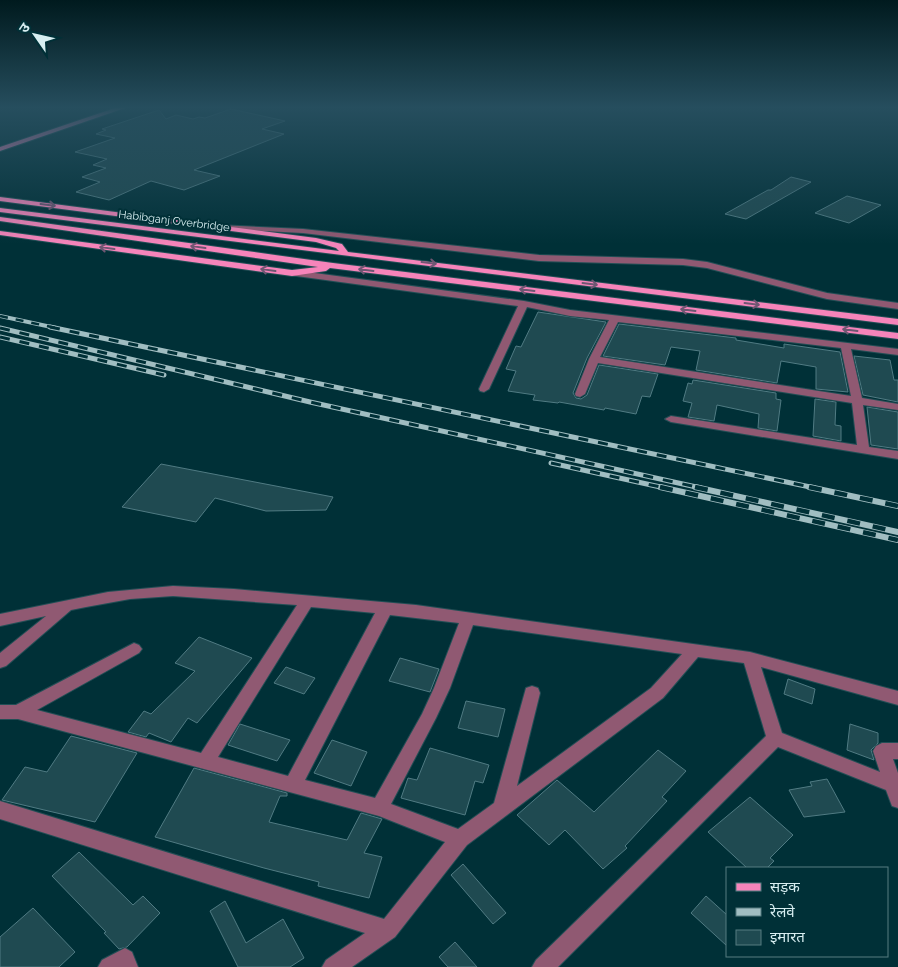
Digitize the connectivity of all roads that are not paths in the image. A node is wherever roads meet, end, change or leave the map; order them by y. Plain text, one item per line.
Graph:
1 (0, 198) edge
2 (0, 210) edge
3 (0, 219) edge
4 (219, 227) junction
5 (0, 233) edge
6 (346, 254) junction
7 (333, 266) junction
8 (292, 273) junction
9 (524, 304) junction
10 (898, 306) edge
11 (615, 317) junction
12 (898, 322) edge
13 (898, 336) edge
14 (845, 345) junction
15 (898, 352) edge
16 (594, 359) junction
17 (484, 389) dead end
18 (580, 394) dead end
19 (857, 401) junction
20 (898, 407) edge
21 (671, 419) dead end
22 (864, 450) junction
23 (898, 455) edge
24 (308, 600) junction
25 (66, 607) junction
26 (385, 609) junction
27 (468, 618) junction
28 (0, 620) edge
29 (134, 649) dead end
30 (695, 650) junction
31 (750, 658) junction
32 (0, 662) edge
33 (532, 692) dead end
34 (898, 698) edge
35 (9, 712) edge
36 (775, 738) junction
37 (898, 751) edge
38 (206, 761) junction
39 (293, 785) junction
40 (896, 793) edge
41 (379, 808) junction
42 (502, 808) junction
43 (0, 810) edge
44 (460, 839) junction
45 (388, 930) junction
46 (109, 967) edge
47 (127, 967) edge
48 (333, 967) edge
49 (543, 967) edge

1 -> 4 main road
2 - 6 main road, Habibganj Overbridge
7 -> 3 main road, Habibganj Overbridge
4 - 6 main road
4 - 10 street
8 -> 5 main road
6 - 7 main road
6 -> 12 main road, Habibganj Overbridge
7 - 8 main road
13 -> 7 main road, Habibganj Overbridge
8 - 9 street
9 - 11 street
9 - 17 street
11 - 14 street
11 - 16 street
14 - 15 street
14 - 19 street
16 - 18 street
16 - 19 street
19 - 20 street
19 - 22 street
21 - 22 street
22 - 23 street
24 - 25 street
24 - 26 street
24 - 38 street
25 - 28 street
25 - 32 street
26 - 27 street
26 - 39 street
27 - 30 street
27 - 41 street
29 - 35 street
30 - 31 street
30 - 42 street
31 - 34 street
31 - 36 street
33 - 42 street
35 - 38 street
36 - 40 street
36 - 49 street
37 - 40 street
38 - 39 street
39 - 41 street
41 - 44 street
42 - 44 street
43 - 45 street
44 - 45 street
45 - 48 street
46 - 47 street

